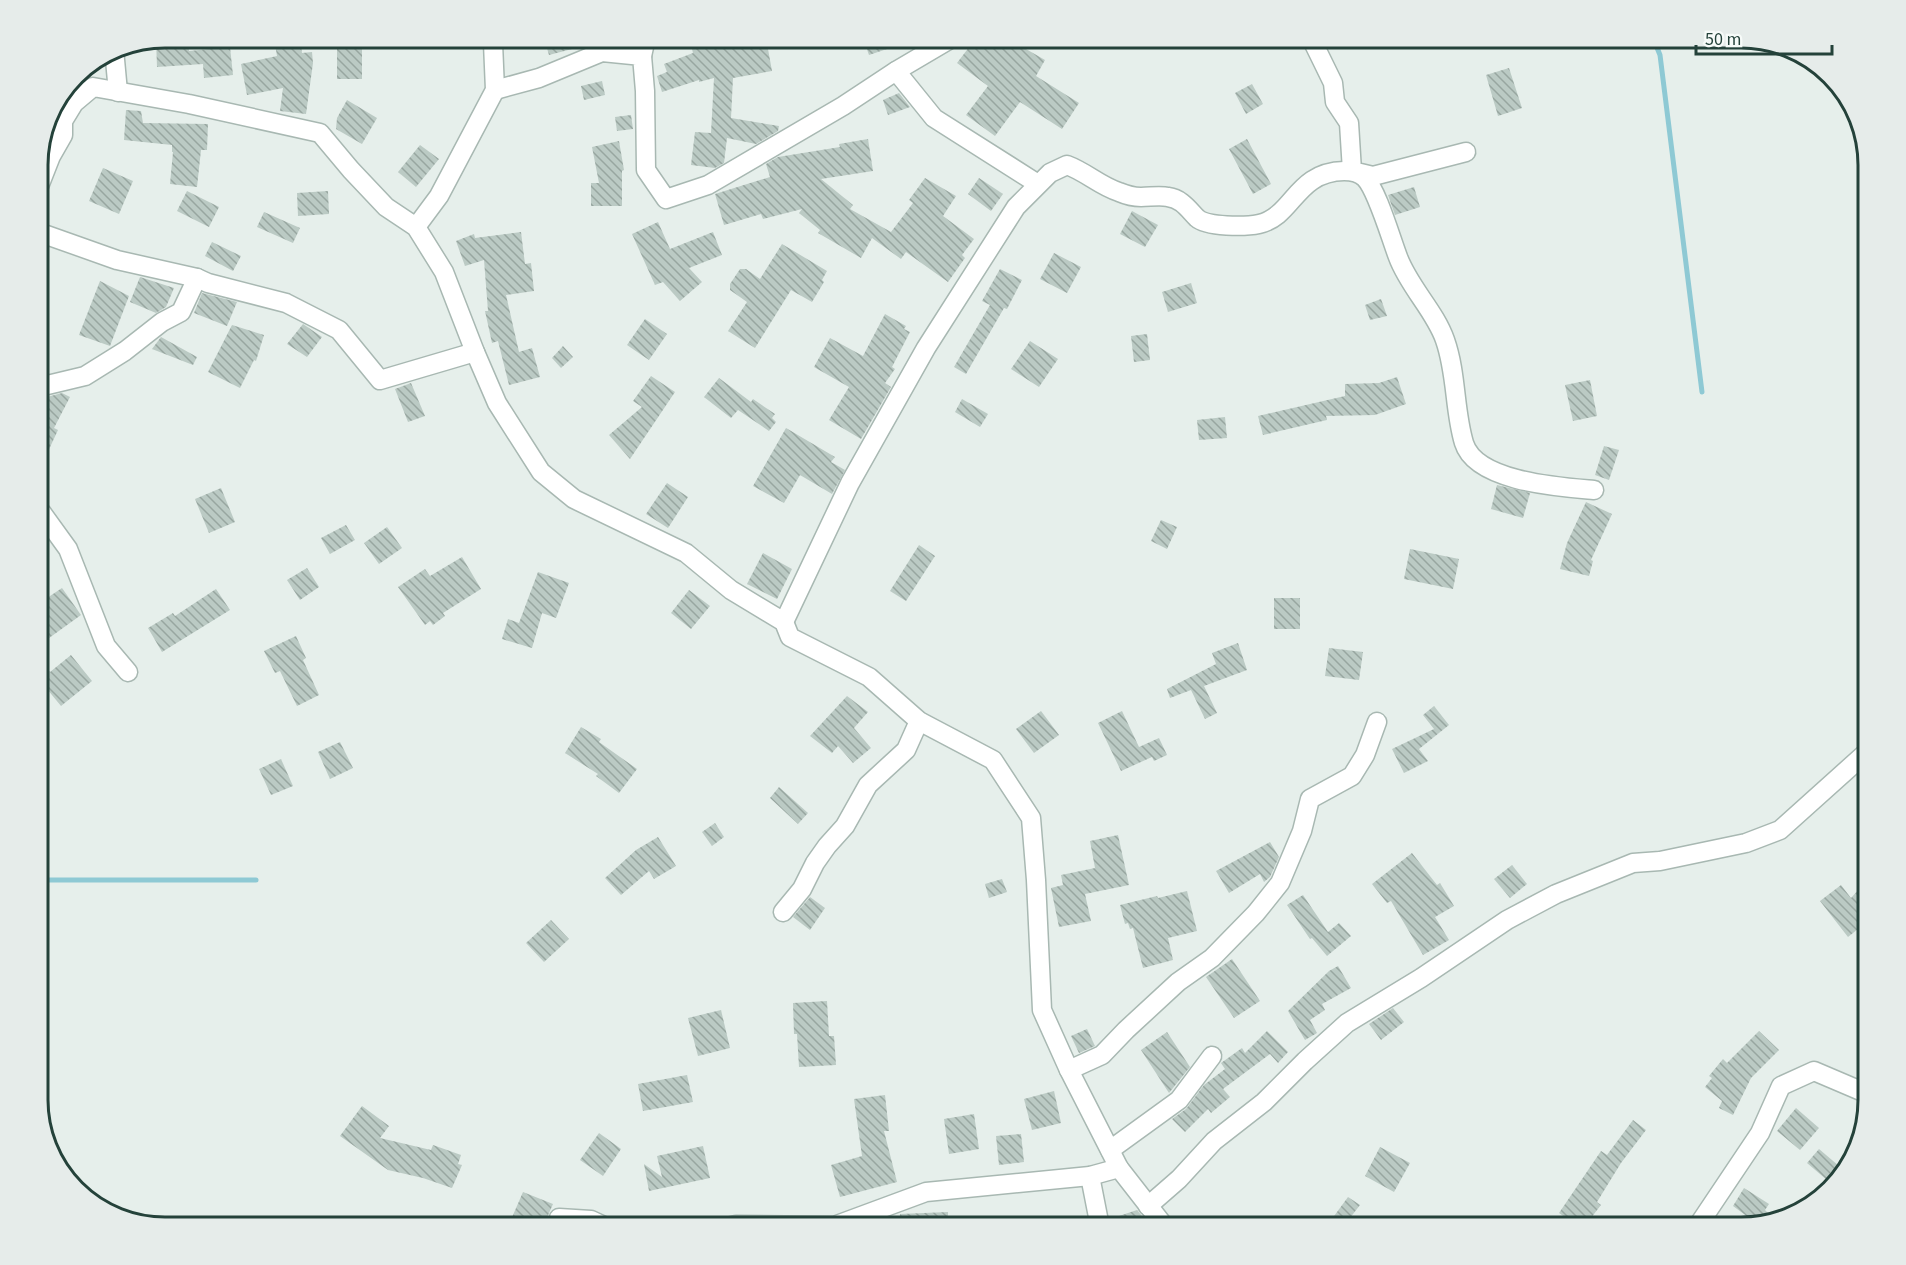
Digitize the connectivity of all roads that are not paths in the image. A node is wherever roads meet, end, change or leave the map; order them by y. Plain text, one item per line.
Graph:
1 (493, 48) edge
2 (644, 48) edge
3 (936, 48) edge
4 (1316, 48) edge
5 (642, 56) junction
6 (115, 59) edge
7 (896, 72) junction
8 (495, 90) junction
9 (118, 92) junction
10 (58, 117) edge
11 (56, 122) edge
12 (1466, 152) dead end
13 (48, 164) edge
14 (1352, 171) junction
15 (1038, 184) junction
16 (416, 227) junction
17 (48, 236) edge
18 (197, 278) junction
19 (474, 352) junction
20 (48, 385) edge
21 (1594, 490) dead end
22 (48, 521) edge
23 (784, 622) junction
24 (128, 672) dead end
25 (919, 721) junction
26 (1377, 722) dead end
27 (1858, 761) edge
28 (783, 912) dead end
29 (1212, 1056) dead end
30 (1069, 1070) junction
31 (1858, 1089) edge
32 (1110, 1150) junction
33 (1119, 1168) junction
34 (1090, 1176) junction
35 (1148, 1206) junction
36 (858, 1217) edge
37 (1098, 1217) edge
38 (1157, 1217) edge
39 (1704, 1217) edge

1 - 8 street
2 - 5 street
3 - 7 street
4 - 14 street
5 - 7 street
5 - 8 street
6 - 9 street
7 - 15 street
8 - 16 street
9 - 10 street
9 - 16 street
11 - 13 street
12 - 14 street
14 - 15 street
14 - 21 street
15 - 23 street
16 - 19 street
17 - 18 street
18 - 19 street
18 - 20 street
19 - 23 street
22 - 24 street
23 - 25 street
25 - 28 street
25 - 30 street
26 - 30 street
27 - 35 street
29 - 32 street
30 - 32 street
31 - 39 street
32 - 33 street
33 - 34 street
33 - 35 street
34 - 36 street
34 - 37 street
35 - 38 street

